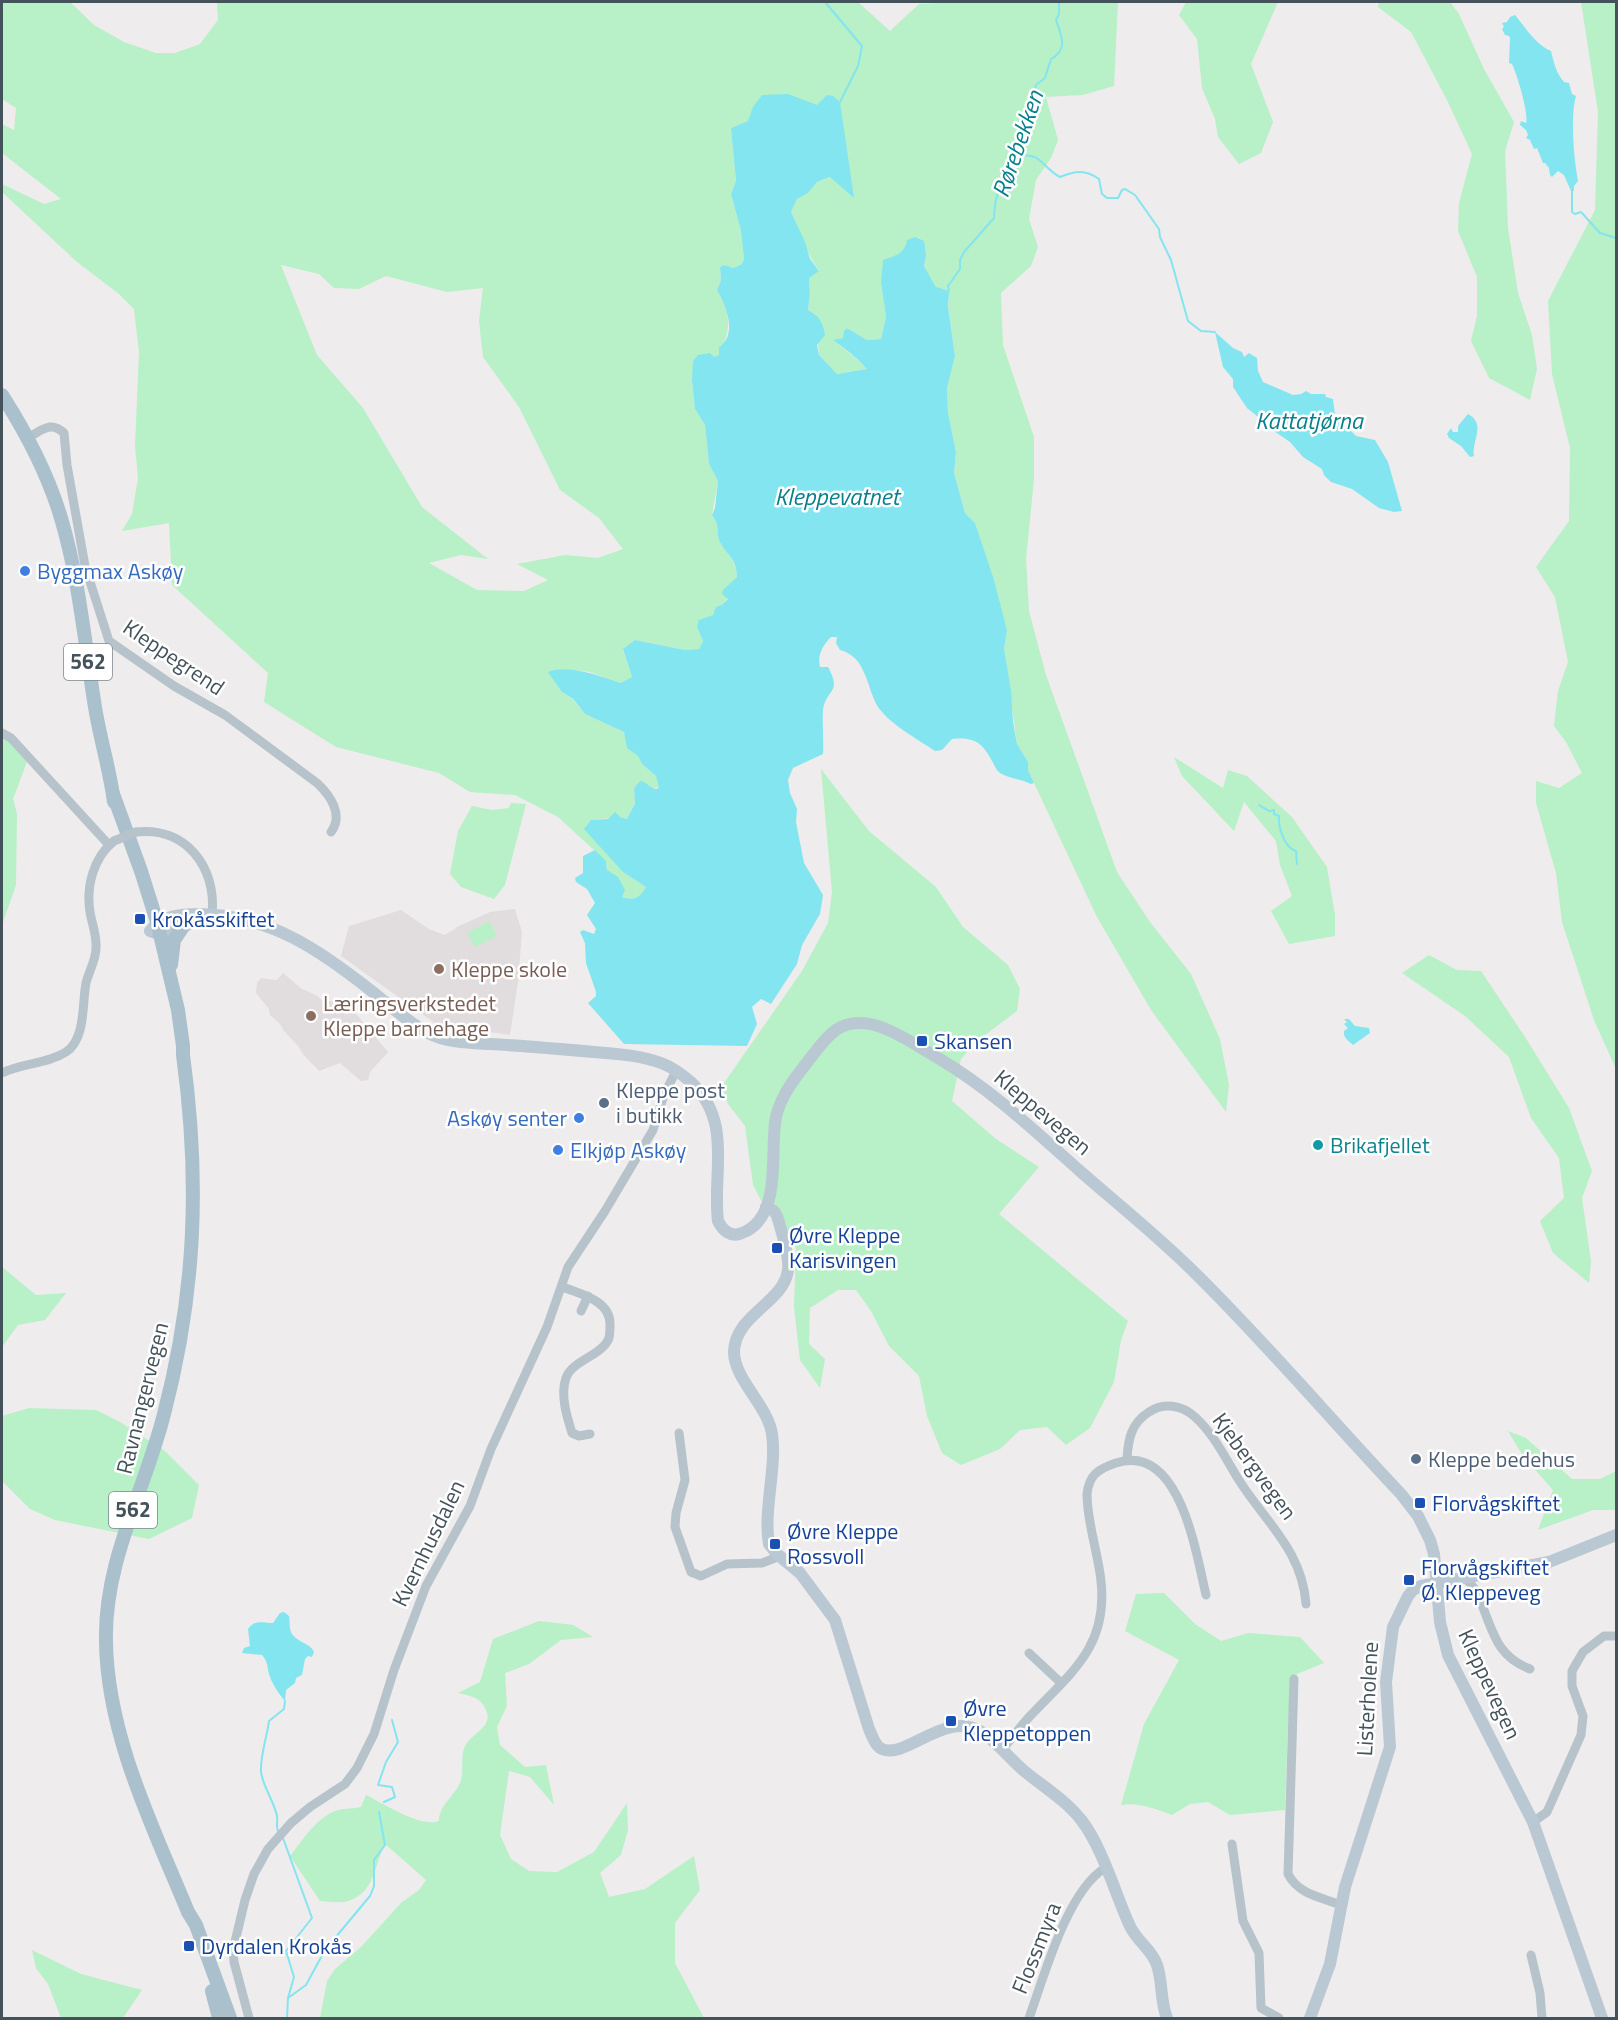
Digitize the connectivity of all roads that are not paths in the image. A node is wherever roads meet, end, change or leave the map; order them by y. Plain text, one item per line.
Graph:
1 (2, 395) edge
2 (27, 438) junction
3 (2, 734) edge
4 (331, 832) dead end
5 (112, 843) junction
6 (212, 914) junction
7 (182, 928) junction
8 (156, 929) junction
9 (170, 976) junction
10 (183, 1055) junction
11 (676, 1071) junction
12 (2, 1073) edge
13 (766, 1207) junction
14 (562, 1287) junction
15 (588, 1296) junction
16 (581, 1311) dead end
17 (679, 1433) dead end
18 (590, 1434) dead end
19 (1127, 1459) junction
20 (1617, 1535) edge
21 (780, 1556) junction
22 (1464, 1578) junction
23 (1437, 1583) junction
24 (1206, 1595) dead end
25 (1306, 1604) dead end
26 (1617, 1636) edge
27 (1029, 1653) dead end
28 (1530, 1669) dead end
29 (1294, 1679) dead end
30 (1060, 1682) junction
31 (1002, 1749) junction
32 (1533, 1822) junction
33 (1232, 1844) dead end
34 (1105, 1868) junction
35 (1341, 1905) junction
36 (188, 1912) junction
37 (1531, 1955) dead end
38 (219, 2019) edge
39 (230, 2019) edge
40 (249, 2019) edge
41 (1029, 2019) edge
42 (1167, 2019) edge
43 (1279, 2019) edge
44 (1310, 2019) edge
45 (1542, 2019) edge
46 (1602, 2019) edge

1 - 2 main road, Ravnangervegen / 562
2 - 4 street, Kleppegrend
2 - 8 main road, Ravnangervegen / 562
3 - 5 street
5 - 6 street, bridge
5 - 12 street
6 - 7 main road
6 - 8 main road, Kleppevegen
6 - 11 main road, Kleppevegen
7 - 8 main road
7 - 9 main road
8 - 9 main road, Ravnangervegen / 562
8 - 10 main road, Ravnangervegen / 562
9 - 10 main road, Ravnangervegen / 562
10 - 36 main road, Ravnangervegen / 562
11 - 13 main road, Kleppevegen
11 - 14 street, Kvernhusdalen
13 - 21 main road
13 - 23 main road, Kleppevegen
14 - 15 street
14 - 40 street, Kvernhusdalen
15 - 16 street
15 - 18 street
17 - 21 street
19 - 24 street
19 - 25 street, Kjebergvegen
19 - 30 street
20 - 22 main road, Listerholene
21 - 31 main road
22 - 23 main road, Listerholene
22 - 28 street
23 - 32 main road, Kleppevegen
23 - 35 main road, Listerholene
26 - 32 street
27 - 30 street
29 - 35 street
30 - 31 street
31 - 34 main road
32 - 46 main road, Kleppevegen
33 - 43 street
34 - 41 street, Flossmyra
34 - 42 main road
35 - 44 main road, Listerholene
36 - 38 main road, Ravnangervegen / 562
36 - 39 main road, Ravnangervegen / 562
37 - 45 street

